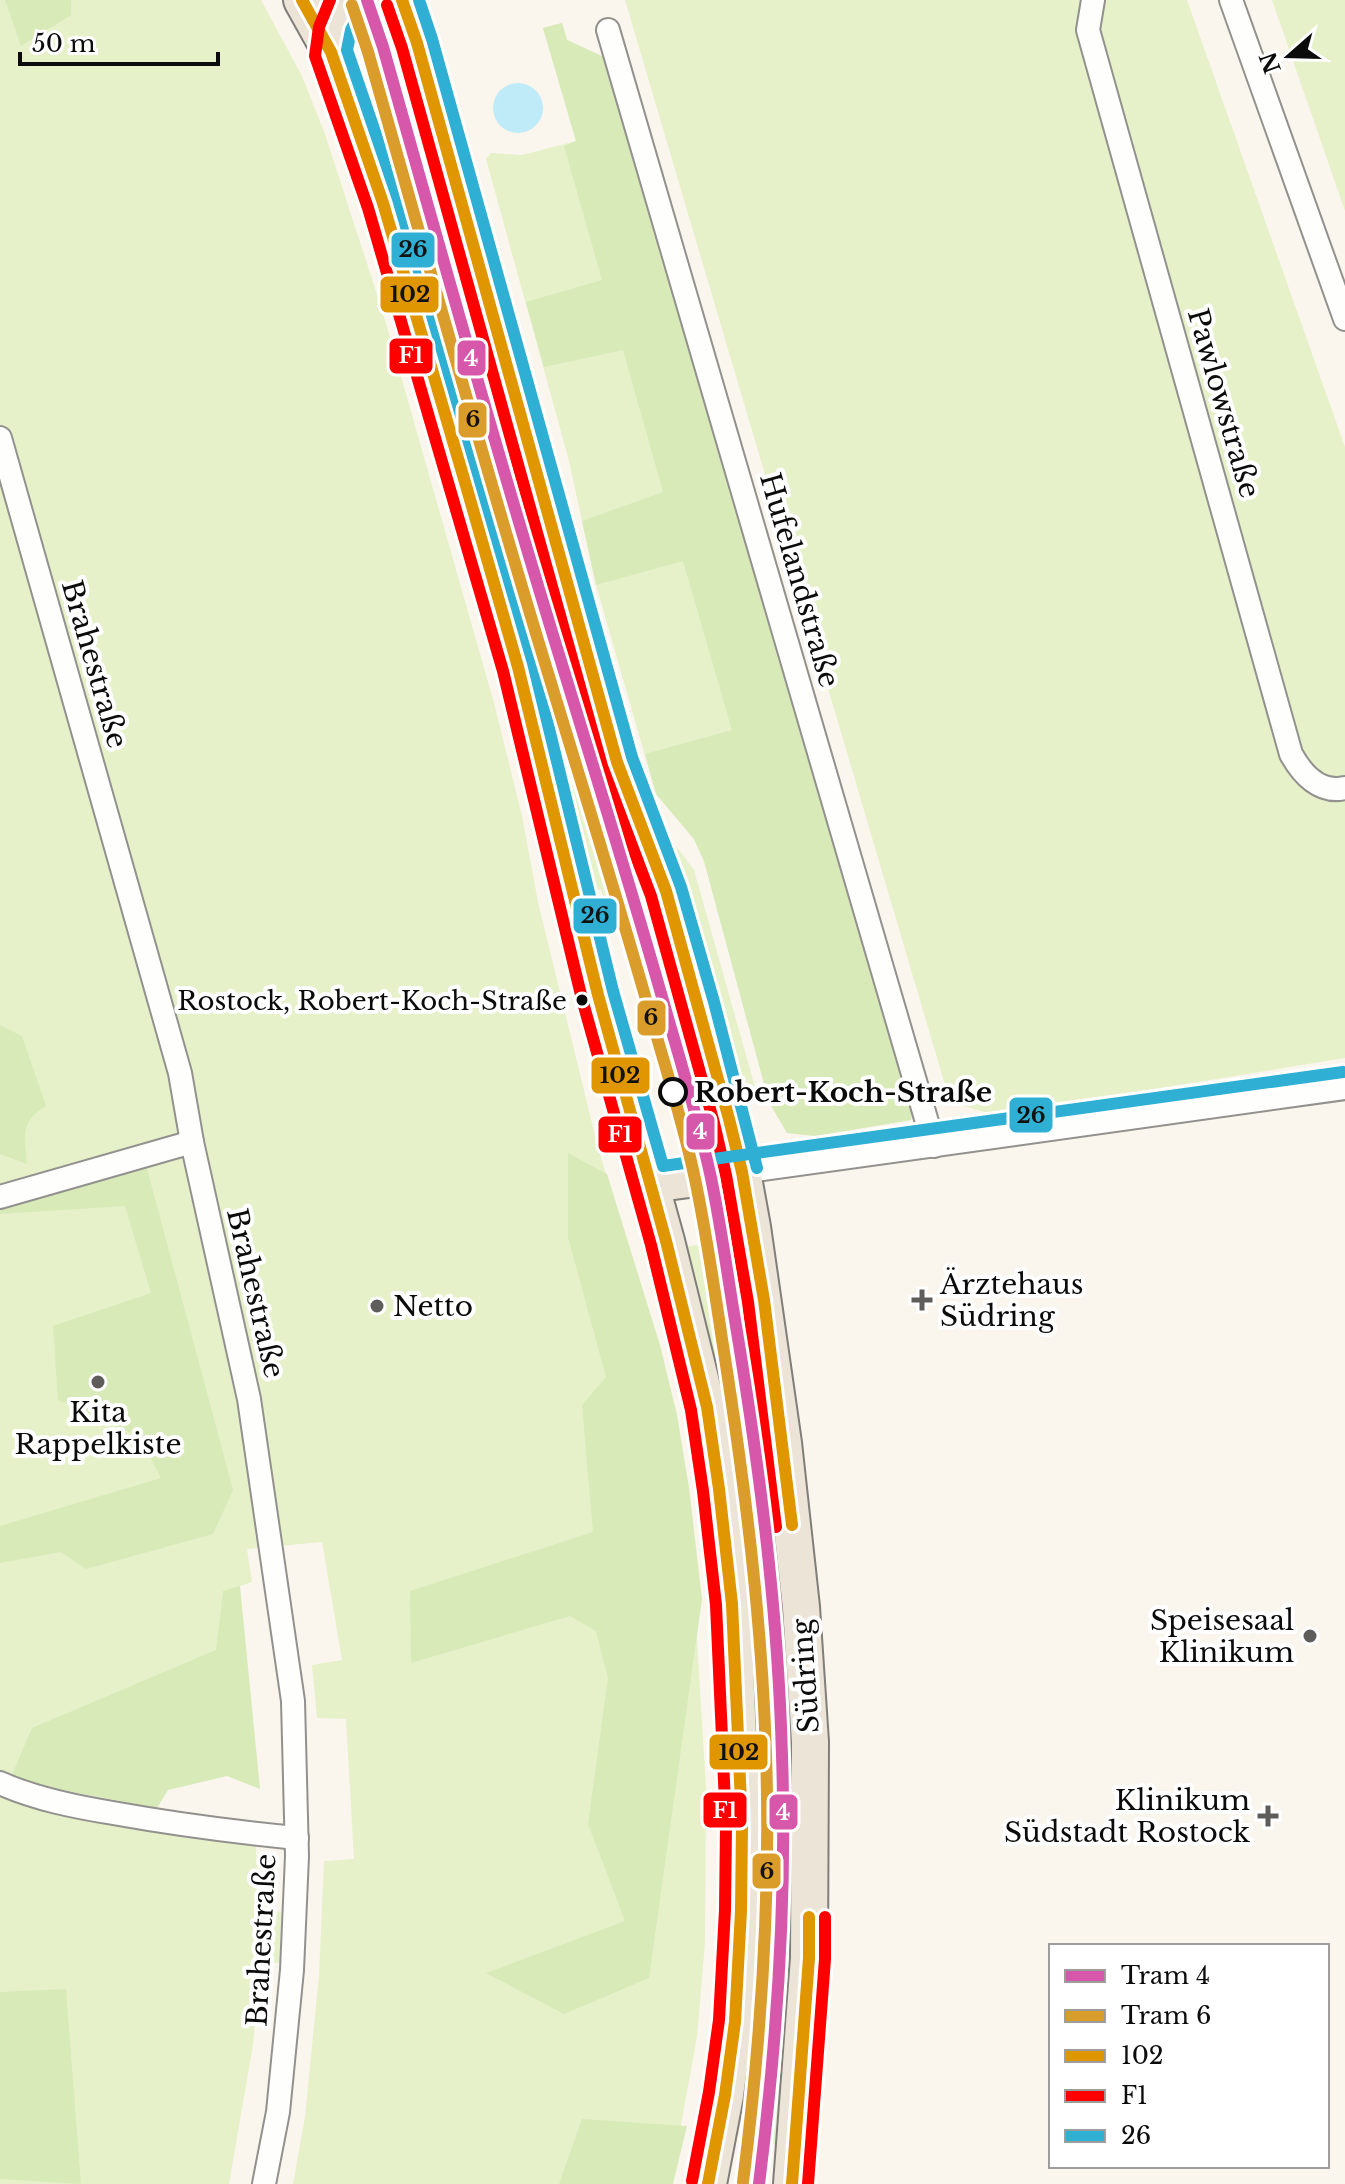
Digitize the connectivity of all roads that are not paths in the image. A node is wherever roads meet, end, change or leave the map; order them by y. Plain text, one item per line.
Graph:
1 (302, 0) edge
2 (348, 0) edge
3 (402, 0) edge
4 (1093, 0) edge
5 (1231, 0) edge
6 (608, 30) dead end
7 (331, 52) junction
8 (1345, 319) edge
9 (0, 438) edge
10 (1345, 788) edge
11 (1345, 1088) edge
12 (192, 1142) junction
13 (934, 1146) junction
14 (742, 1172) junction
15 (651, 1184) junction
16 (0, 1197) edge
17 (0, 1783) edge
18 (297, 1838) junction
19 (264, 2184) edge
20 (708, 2184) edge
21 (792, 2184) edge

1 - 7 main road
2 - 7 main road
3 - 14 main road, Südring
4 - 10 street, Pawlowstraße
5 - 8 street
6 - 13 street, Hufelandstraße
7 - 15 main road
9 - 12 street, Brahestraße
11 - 13 street
12 - 16 street
12 - 18 street, Brahestraße
13 - 14 street
14 - 15 main road
14 - 21 main road, Südring
15 - 20 main road
17 - 18 street
18 - 19 street, Brahestraße

